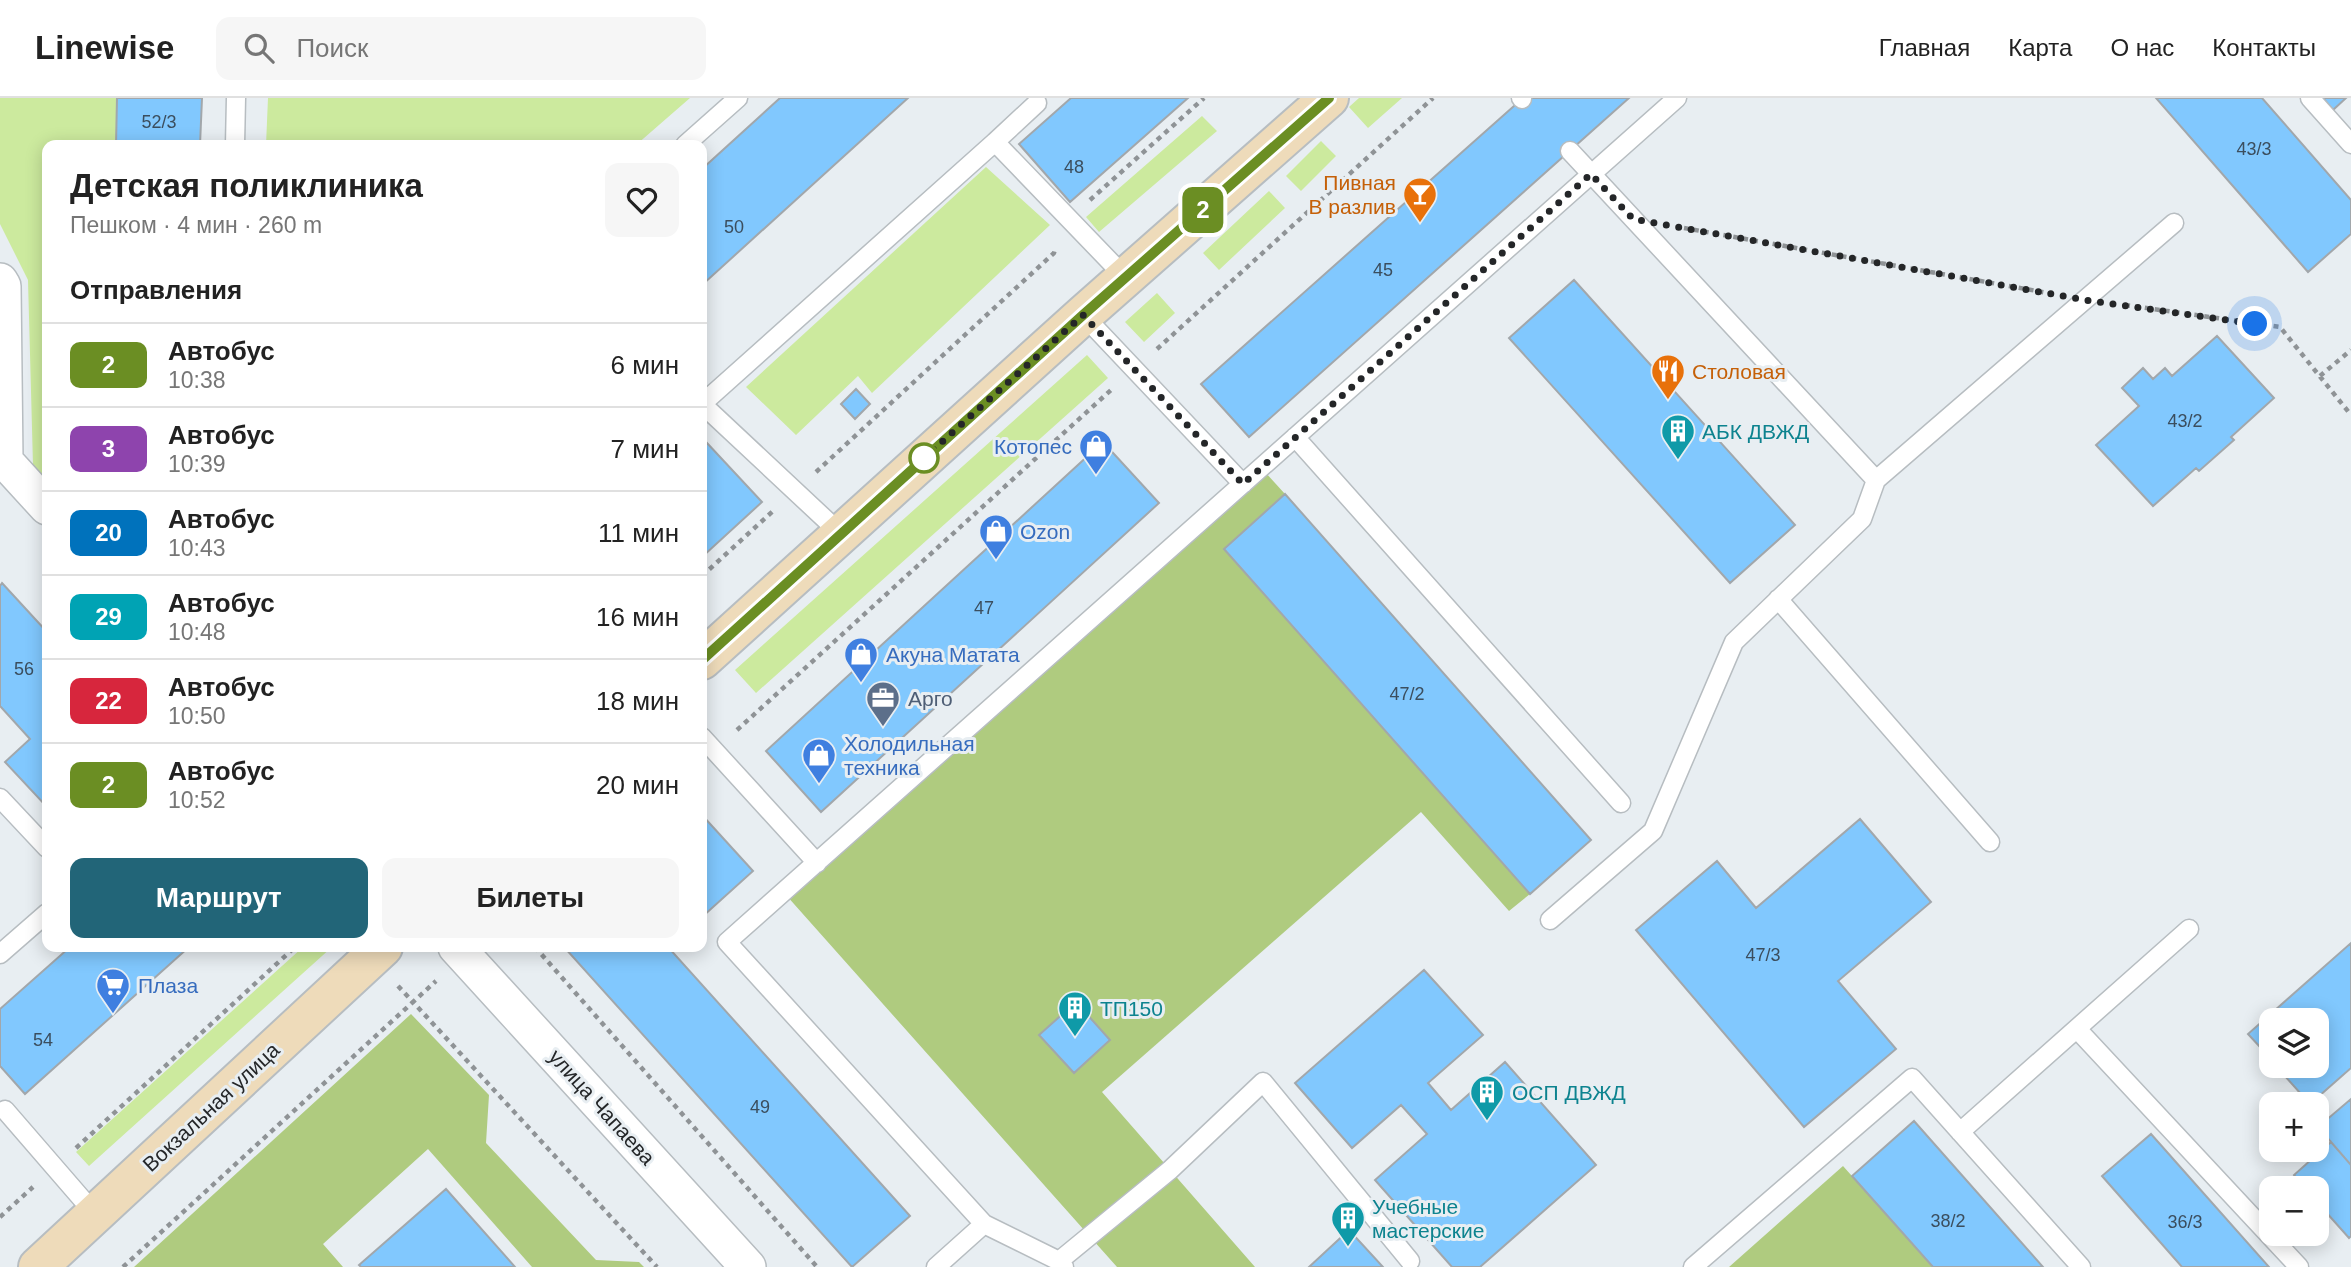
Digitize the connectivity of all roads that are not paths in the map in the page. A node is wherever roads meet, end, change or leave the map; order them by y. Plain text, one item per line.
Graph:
1 (236, 98) edge
2 (738, 98) edge
3 (1677, 98) edge
4 (2310, 98) edge
5 (1038, 100) edge
6 (1321, 100) edge
7 (235, 140) edge
8 (691, 140) edge
9 (995, 142) junction
10 (2351, 144) edge
11 (1570, 151) dead end
12 (1591, 174) junction
13 (2174, 223) dead end
14 (1126, 278) junction
15 (0, 281) edge
16 (1083, 315) junction
17 (707, 400) edge
18 (707, 409) edge
19 (1295, 437) junction
20 (3, 458) edge
21 (1876, 481) junction
22 (1243, 484) junction
23 (42, 502) edge
24 (841, 534) junction
25 (1778, 599) junction
26 (707, 655) edge
27 (708, 744) edge
28 (0, 798) edge
29 (1621, 803) dead end
30 (1990, 842) dead end
31 (42, 843) edge
32 (817, 863) junction
33 (42, 917) edge
34 (1550, 920) dead end
35 (2189, 929) dead end
36 (378, 952) edge
37 (461, 952) edge
38 (0, 954) edge
39 (2077, 1029) junction
40 (5, 1110) dead end
41 (1960, 1132) junction
42 (96, 1214) junction
43 (984, 1224) junction
44 (1410, 1261) dead end
45 (1062, 1264) edge
46 (38, 1267) edge
47 (748, 1267) edge
48 (936, 1267) edge
49 (1693, 1267) edge
50 (2081, 1267) edge
51 (2299, 1267) edge

1 - 7 lane
2 - 8 lane
3 - 12 lane
4 - 10 lane
5 - 9 lane
6 - 14 main road
9 - 14 lane
9 - 17 lane
11 - 12 lane
12 - 19 lane
12 - 21 lane
13 - 21 lane
14 - 16 main road
15 - 20 street
16 - 22 lane
16 - 24 main road
18 - 24 lane
19 - 22 lane
19 - 29 lane
20 - 23 street
21 - 25 lane
22 - 32 lane
24 - 26 main road
25 - 30 lane
25 - 34 lane
27 - 32 lane
28 - 31 lane
32 - 43 lane
33 - 38 lane
35 - 39 lane
36 - 42 main road, Вокзальная улица
37 - 47 street, улица Чапаева
39 - 41 lane
39 - 51 lane
40 - 42 lane
41 - 49 lane
41 - 50 lane
42 - 46 main road, Вокзальная улица
43 - 45 lane
43 - 48 lane
44 - 45 lane

